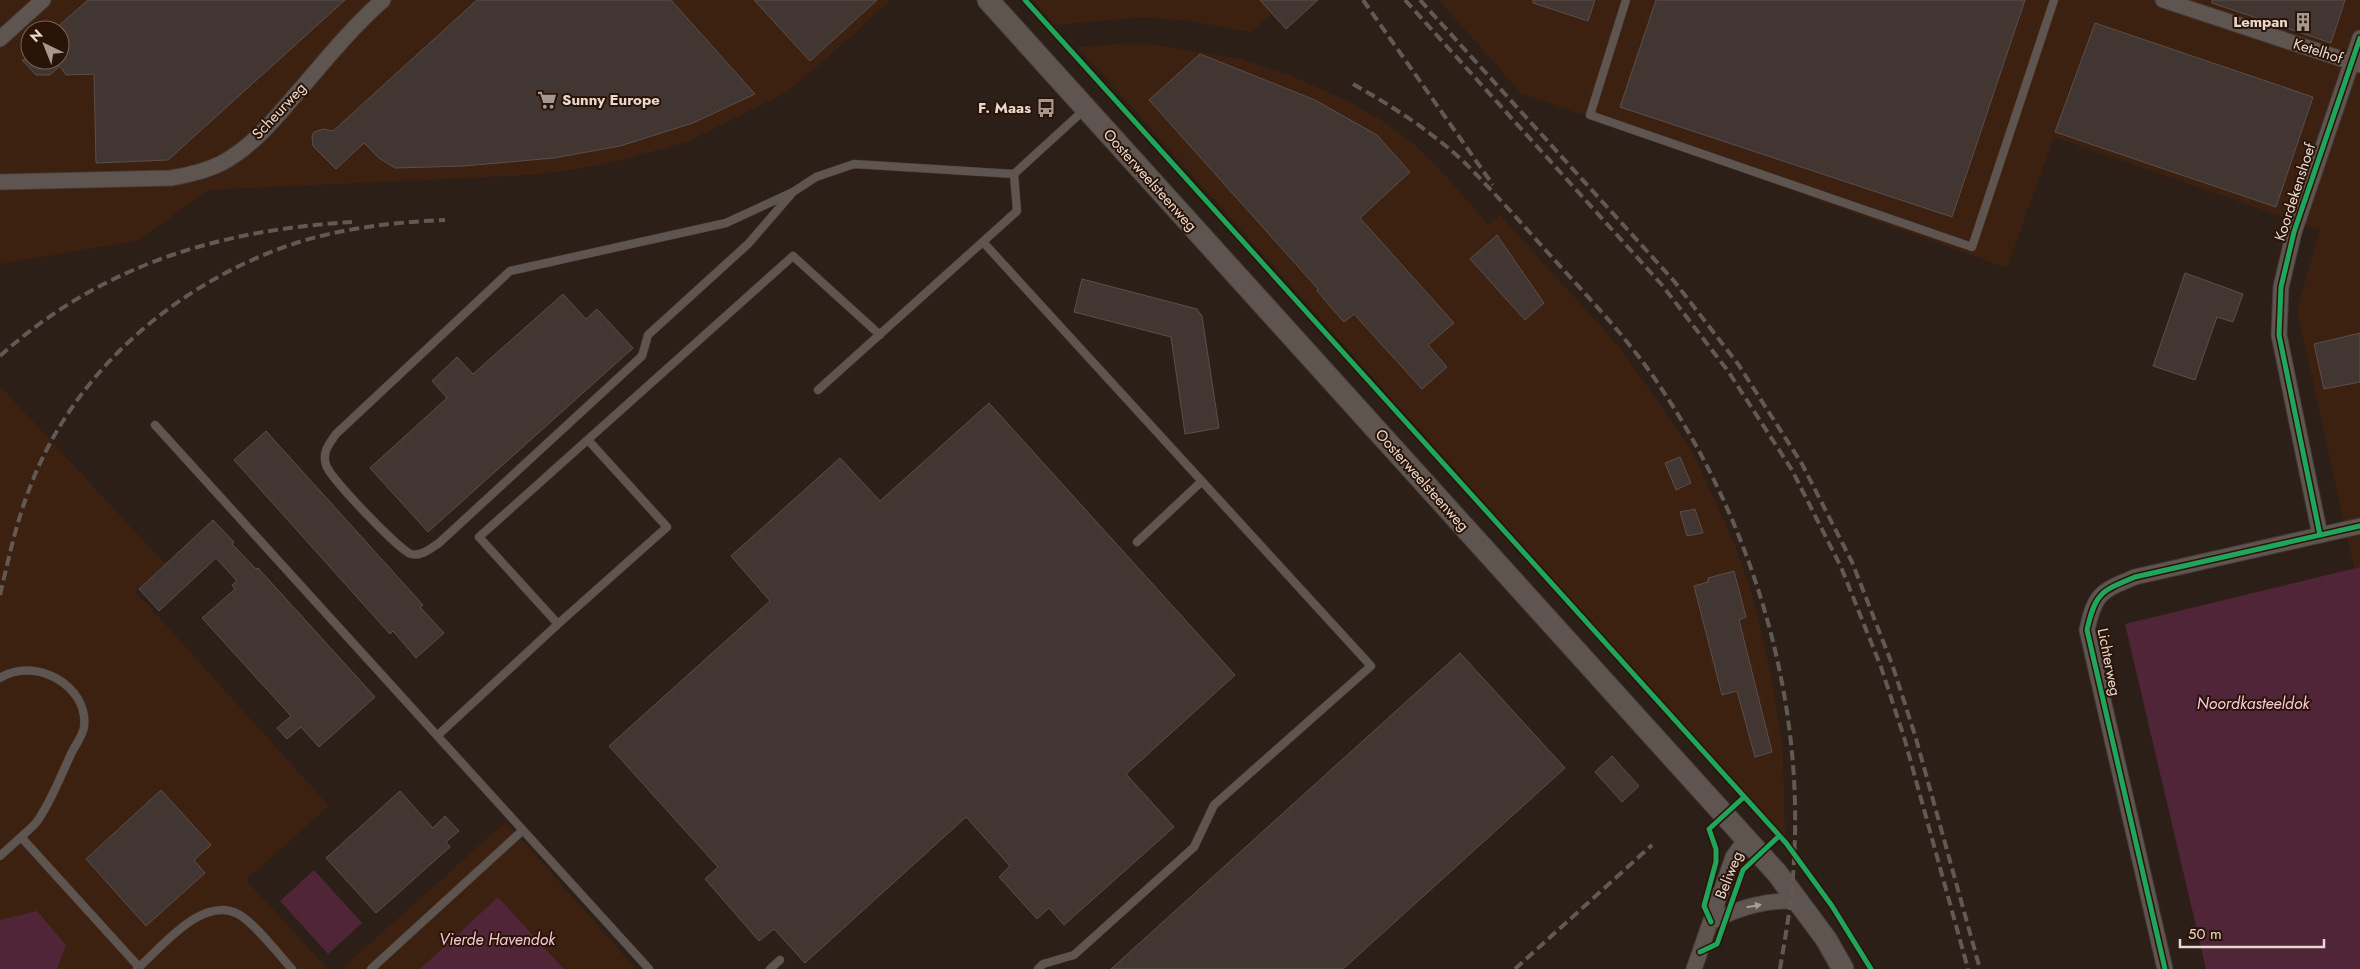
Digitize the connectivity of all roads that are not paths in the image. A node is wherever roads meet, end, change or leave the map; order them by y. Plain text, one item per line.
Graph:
1 (43, 0) edge
2 (383, 0) edge
3 (988, 0) edge
4 (1626, 0) edge
5 (2054, 0) edge
6 (2163, 0) edge
7 (2360, 38) edge
8 (0, 39) edge
9 (2356, 64) edge
10 (1086, 109) junction
11 (1014, 174) junction
12 (0, 182) edge
13 (793, 192) junction
14 (983, 242) junction
15 (880, 335) junction
16 (818, 390) dead end
17 (155, 425) dead end
18 (588, 440) junction
19 (1202, 481) junction
20 (2360, 526) edge
21 (2320, 535) junction
22 (1137, 542) dead end
23 (558, 624) junction
24 (0, 678) edge
25 (437, 736) junction
26 (523, 830) junction
27 (21, 836) junction
28 (1746, 839) junction
29 (0, 856) edge
30 (1800, 902) junction
31 (1711, 922) junction
32 (780, 960) dead end
33 (138, 968) edge
34 (292, 969) edge
35 (371, 969) edge
36 (649, 969) edge
37 (770, 969) edge
38 (1038, 969) edge
39 (1694, 969) edge
40 (1843, 969) edge
41 (2165, 969) edge

1 - 8 street
2 - 12 street, Scheurweg
3 - 10 main road, Oosterweelsteenweg
4 - 5 lane
6 - 9 street, Ketelhof
7 - 9 street, Koordekenshoef
9 - 21 street, Koordekenshoef
10 - 11 lane
10 - 28 main road, Oosterweelsteenweg
11 - 13 lane
11 - 14 lane
13 - 13 lane
14 - 15 lane
14 - 19 lane
15 - 16 lane
15 - 18 lane
17 - 25 lane
18 - 23 lane
18 - 23 lane
19 - 22 lane
19 - 38 lane
20 - 21 street, Lichterweg
21 - 41 street, Lichterweg
23 - 25 lane
24 - 27 lane
25 - 26 lane
26 - 35 lane
26 - 36 lane
27 - 29 lane
27 - 33 lane
28 - 30 main road, Oosterweelsteenweg
28 - 31 street, Beliweg
31 -> 30 street
30 - 40 main road, Oosterweelsteenweg
31 - 39 street, Beliweg
32 - 37 lane
33 - 34 lane

